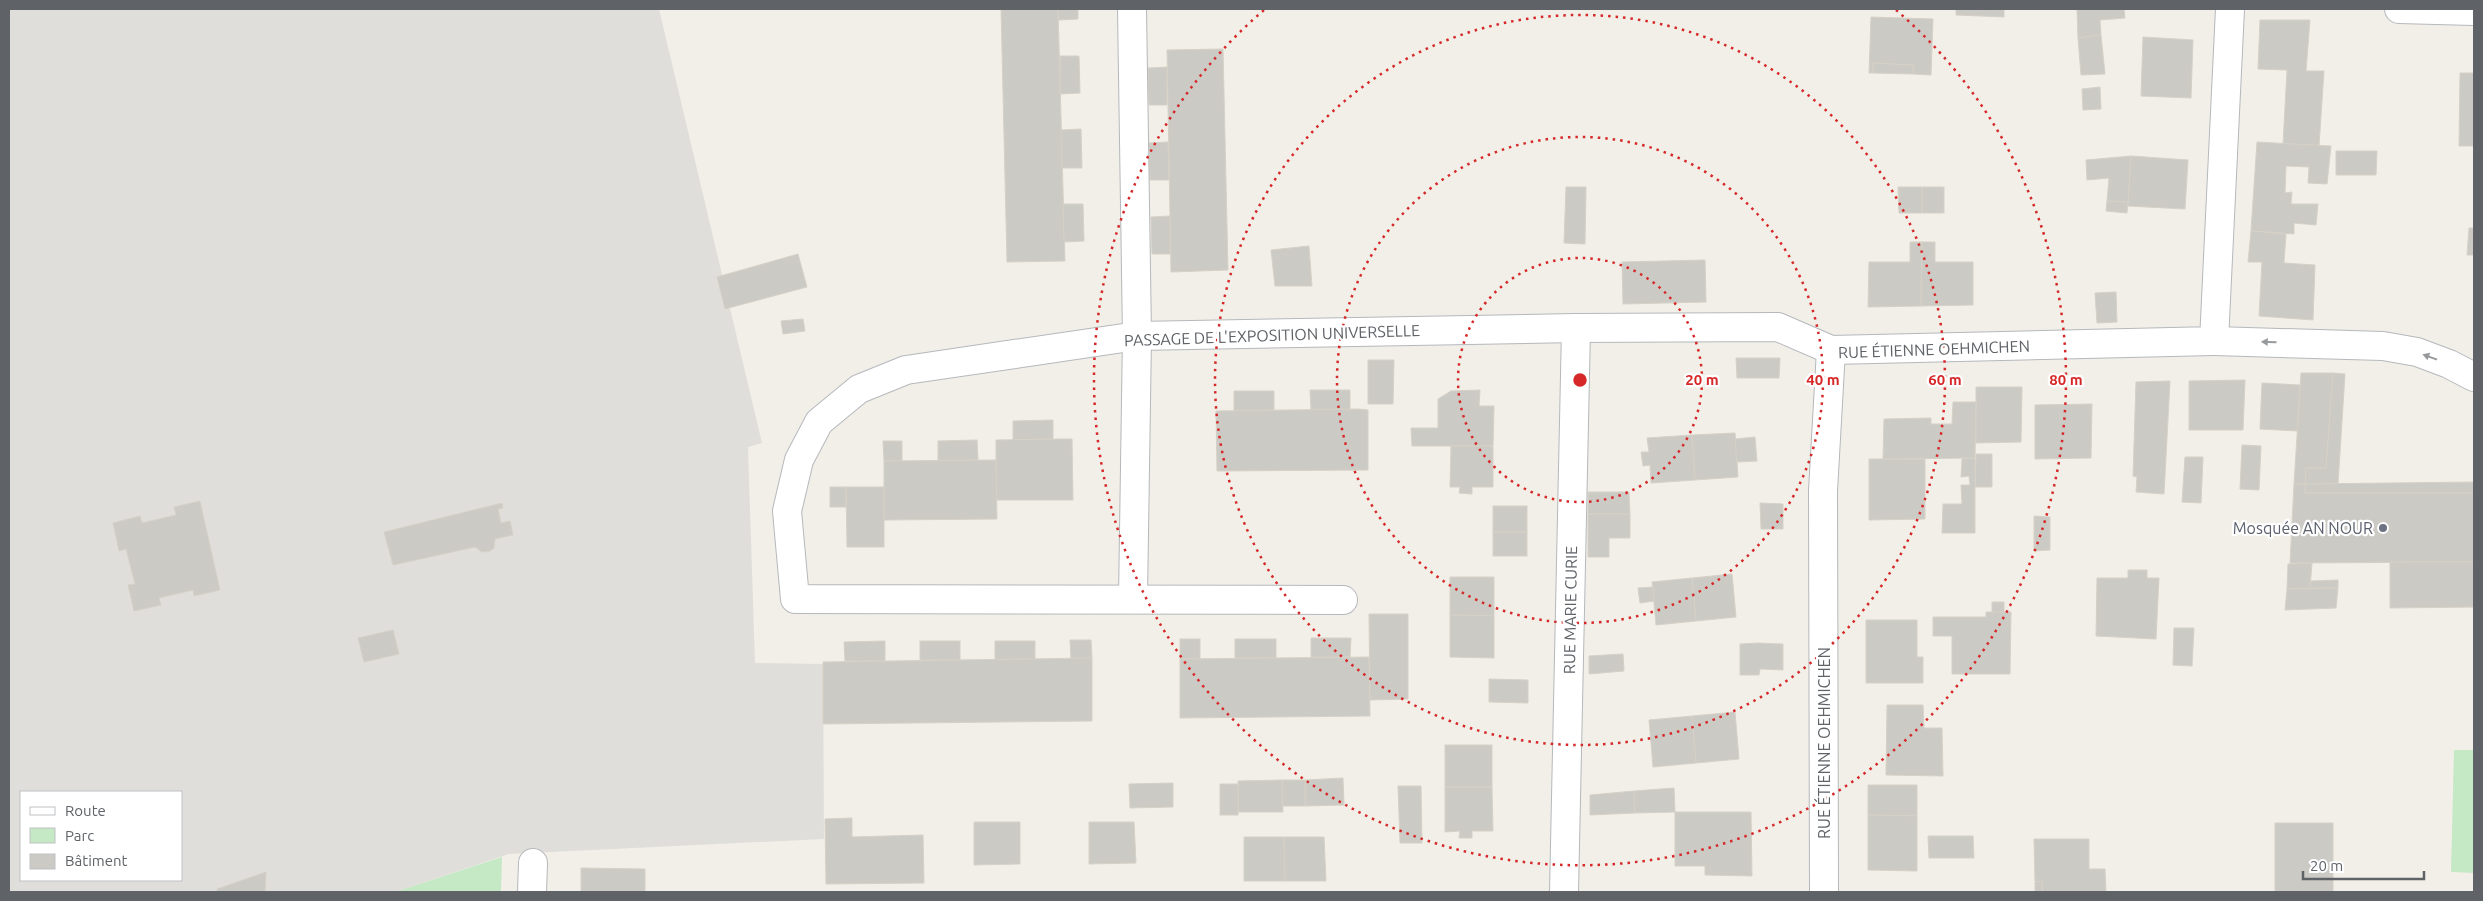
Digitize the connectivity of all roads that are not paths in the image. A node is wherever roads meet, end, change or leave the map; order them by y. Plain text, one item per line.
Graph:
1 (1132, 9) edge
2 (2230, 9) edge
3 (2399, 9) edge
4 (2474, 11) edge
5 (1576, 328) junction
6 (1137, 336) junction
7 (2214, 340) junction
8 (1831, 350) junction
9 (2474, 377) edge
10 (1133, 598) junction
11 (1343, 600) dead end
12 (532, 863) dead end
13 (532, 892) edge
14 (1564, 892) edge
15 (1824, 892) edge

1 - 6 street
2 - 7 street
3 - 4 street
5 - 6 street, PASSAGE DE L'EXPOSITION UNIVERSELLE
5 - 8 street, PASSAGE DE L'EXPOSITION UNIVERSELLE
5 - 14 street, RUE MARIE CURIE
6 - 10 street
6 - 10 street, PASSAGE DE L'EXPOSITION UNIVERSELLE
7 - 8 street, RUE ÉTIENNE OEHMICHEN
9 -> 7 street, RUE ÉTIENNE OEHMICHEN
8 - 15 street, RUE ÉTIENNE OEHMICHEN
10 - 11 street
12 - 13 street

